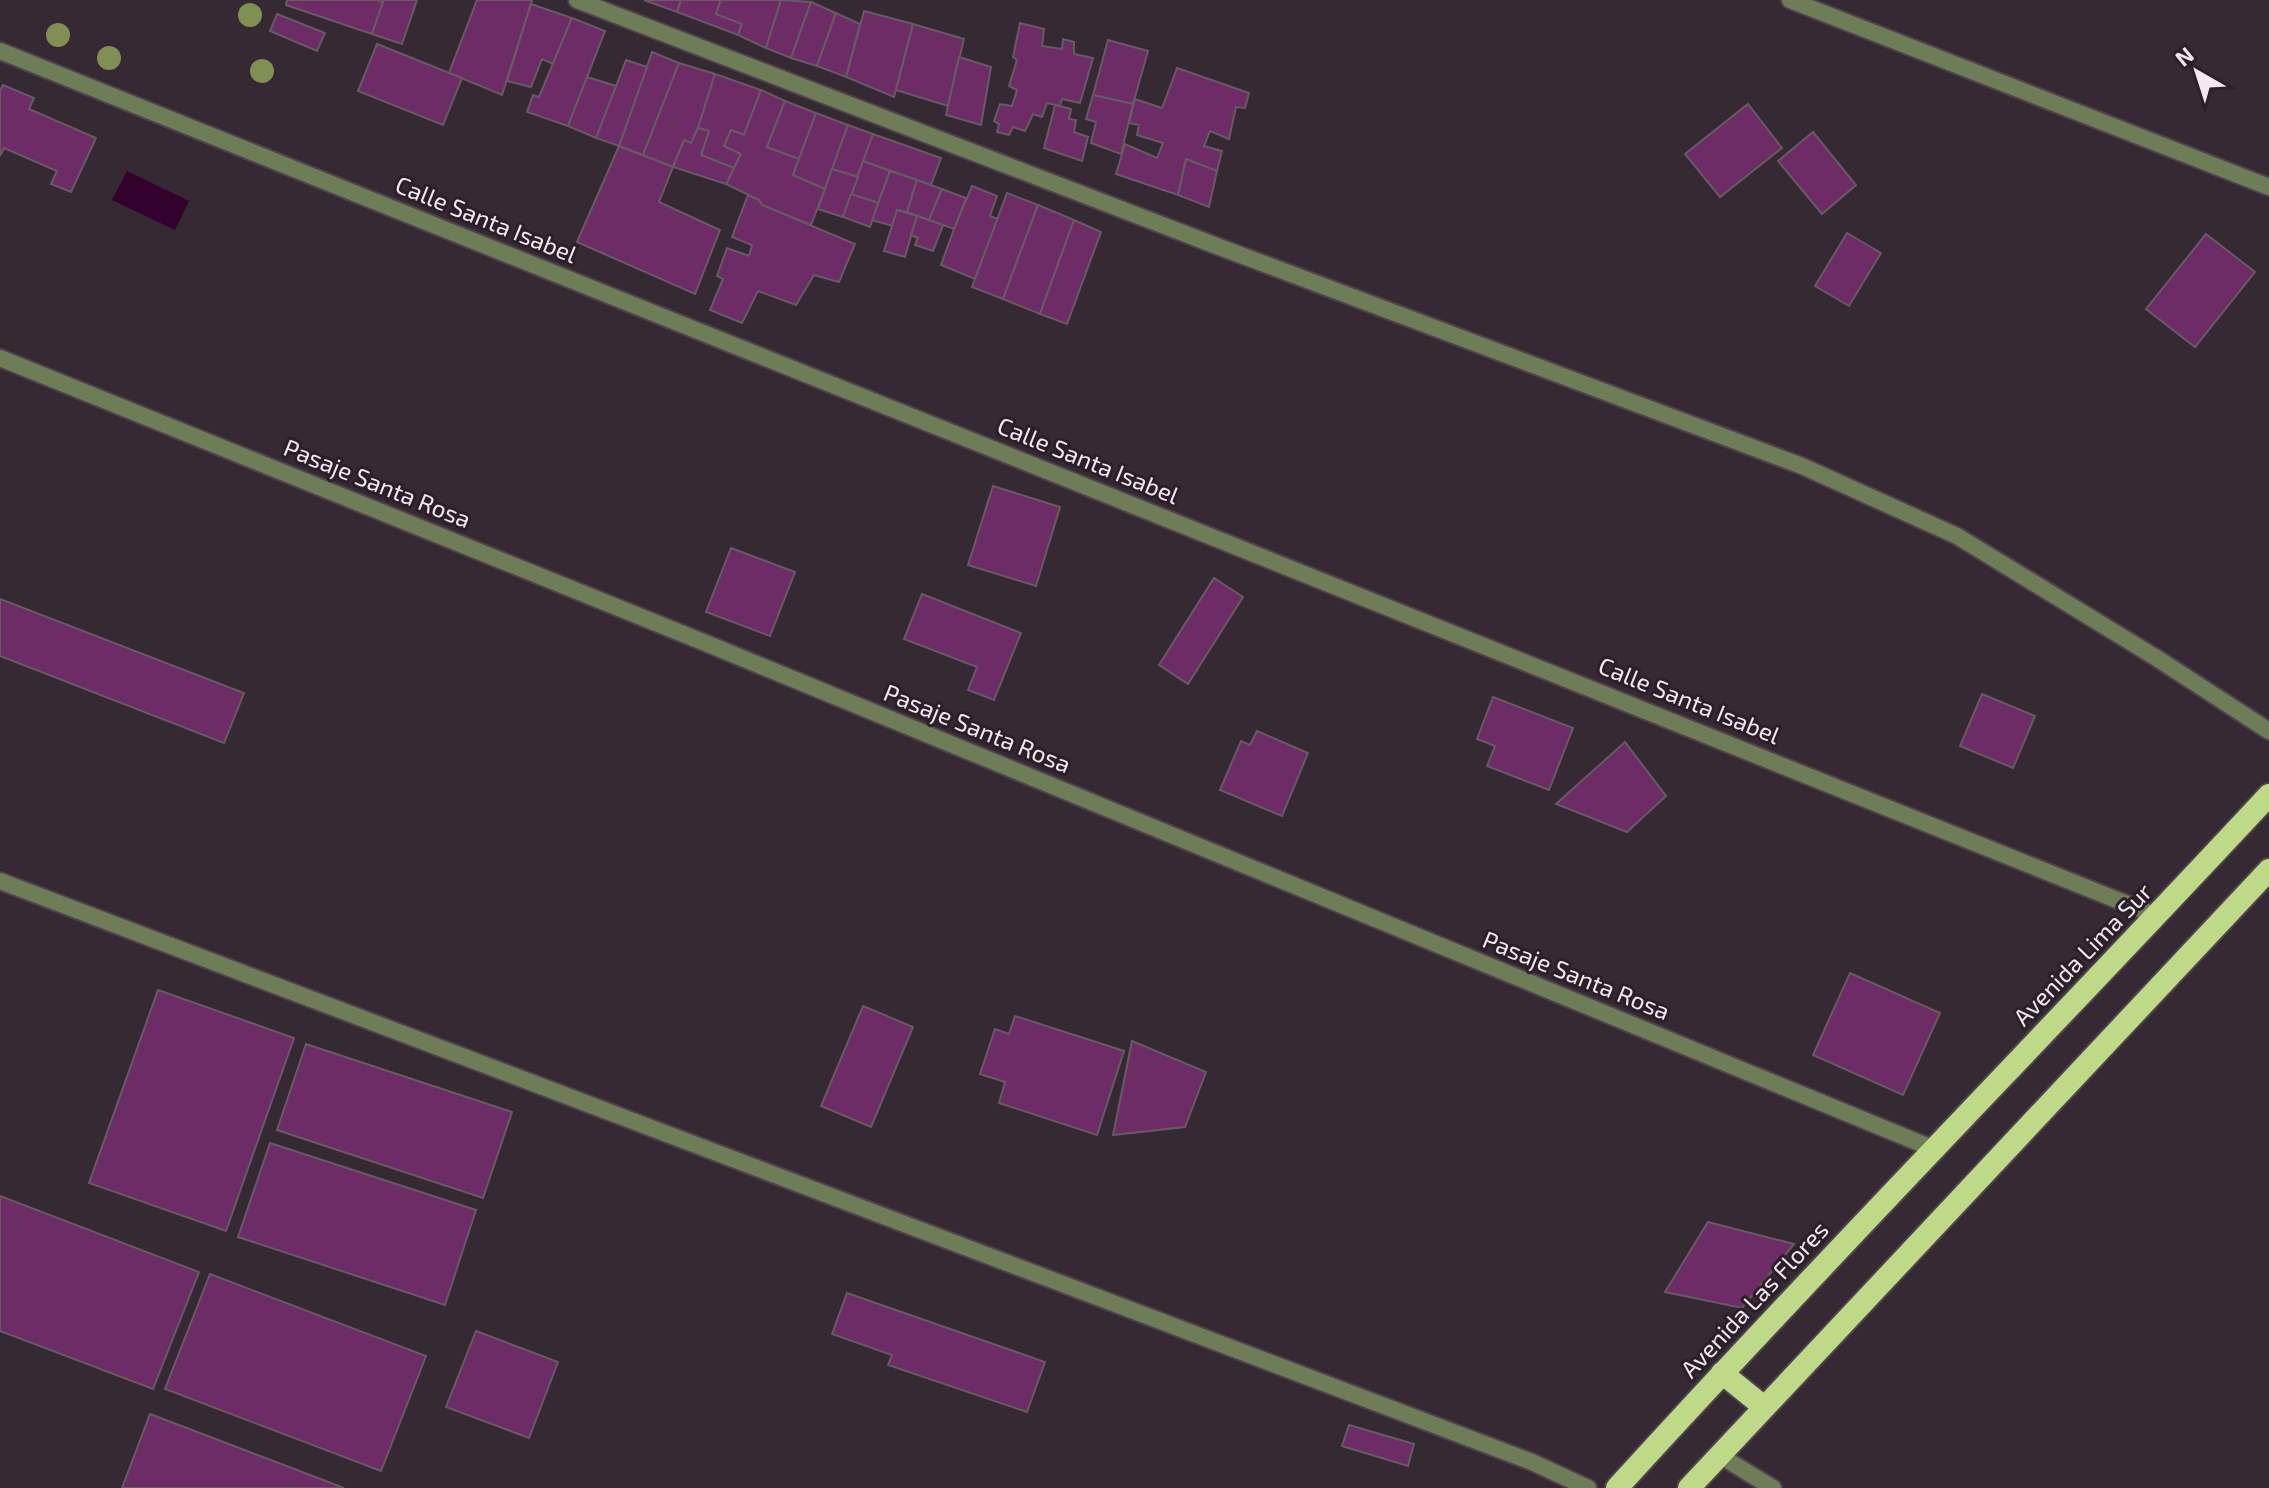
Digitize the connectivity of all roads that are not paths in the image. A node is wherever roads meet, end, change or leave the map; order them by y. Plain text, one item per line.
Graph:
1 (577, 0) edge
2 (1790, 0) edge
3 (0, 51) edge
4 (2269, 187) edge
5 (0, 358) edge
6 (2269, 731) edge
7 (2269, 795) edge
8 (2269, 870) edge
9 (0, 881) edge
10 (2157, 916) junction
11 (1934, 1149) junction
12 (1722, 1373) junction
13 (1764, 1407) junction
14 (1719, 1455) junction
15 (1588, 1488) edge
16 (1617, 1488) edge
17 (1689, 1488) edge
18 (1773, 1488) edge

1 - 6 street
2 - 4 street
3 - 10 street, Calle Santa Isabel
5 - 11 street, Pasaje Santa Rosa
7 - 10 highway, Avenida Lima Sur
8 - 13 highway
9 - 15 street
10 - 11 highway, Avenida Lima Sur
11 - 12 highway, Avenida Las Flores
12 - 13 highway
12 - 16 highway, Avenida Las Flores
13 - 14 highway
14 - 17 highway
14 - 18 street

